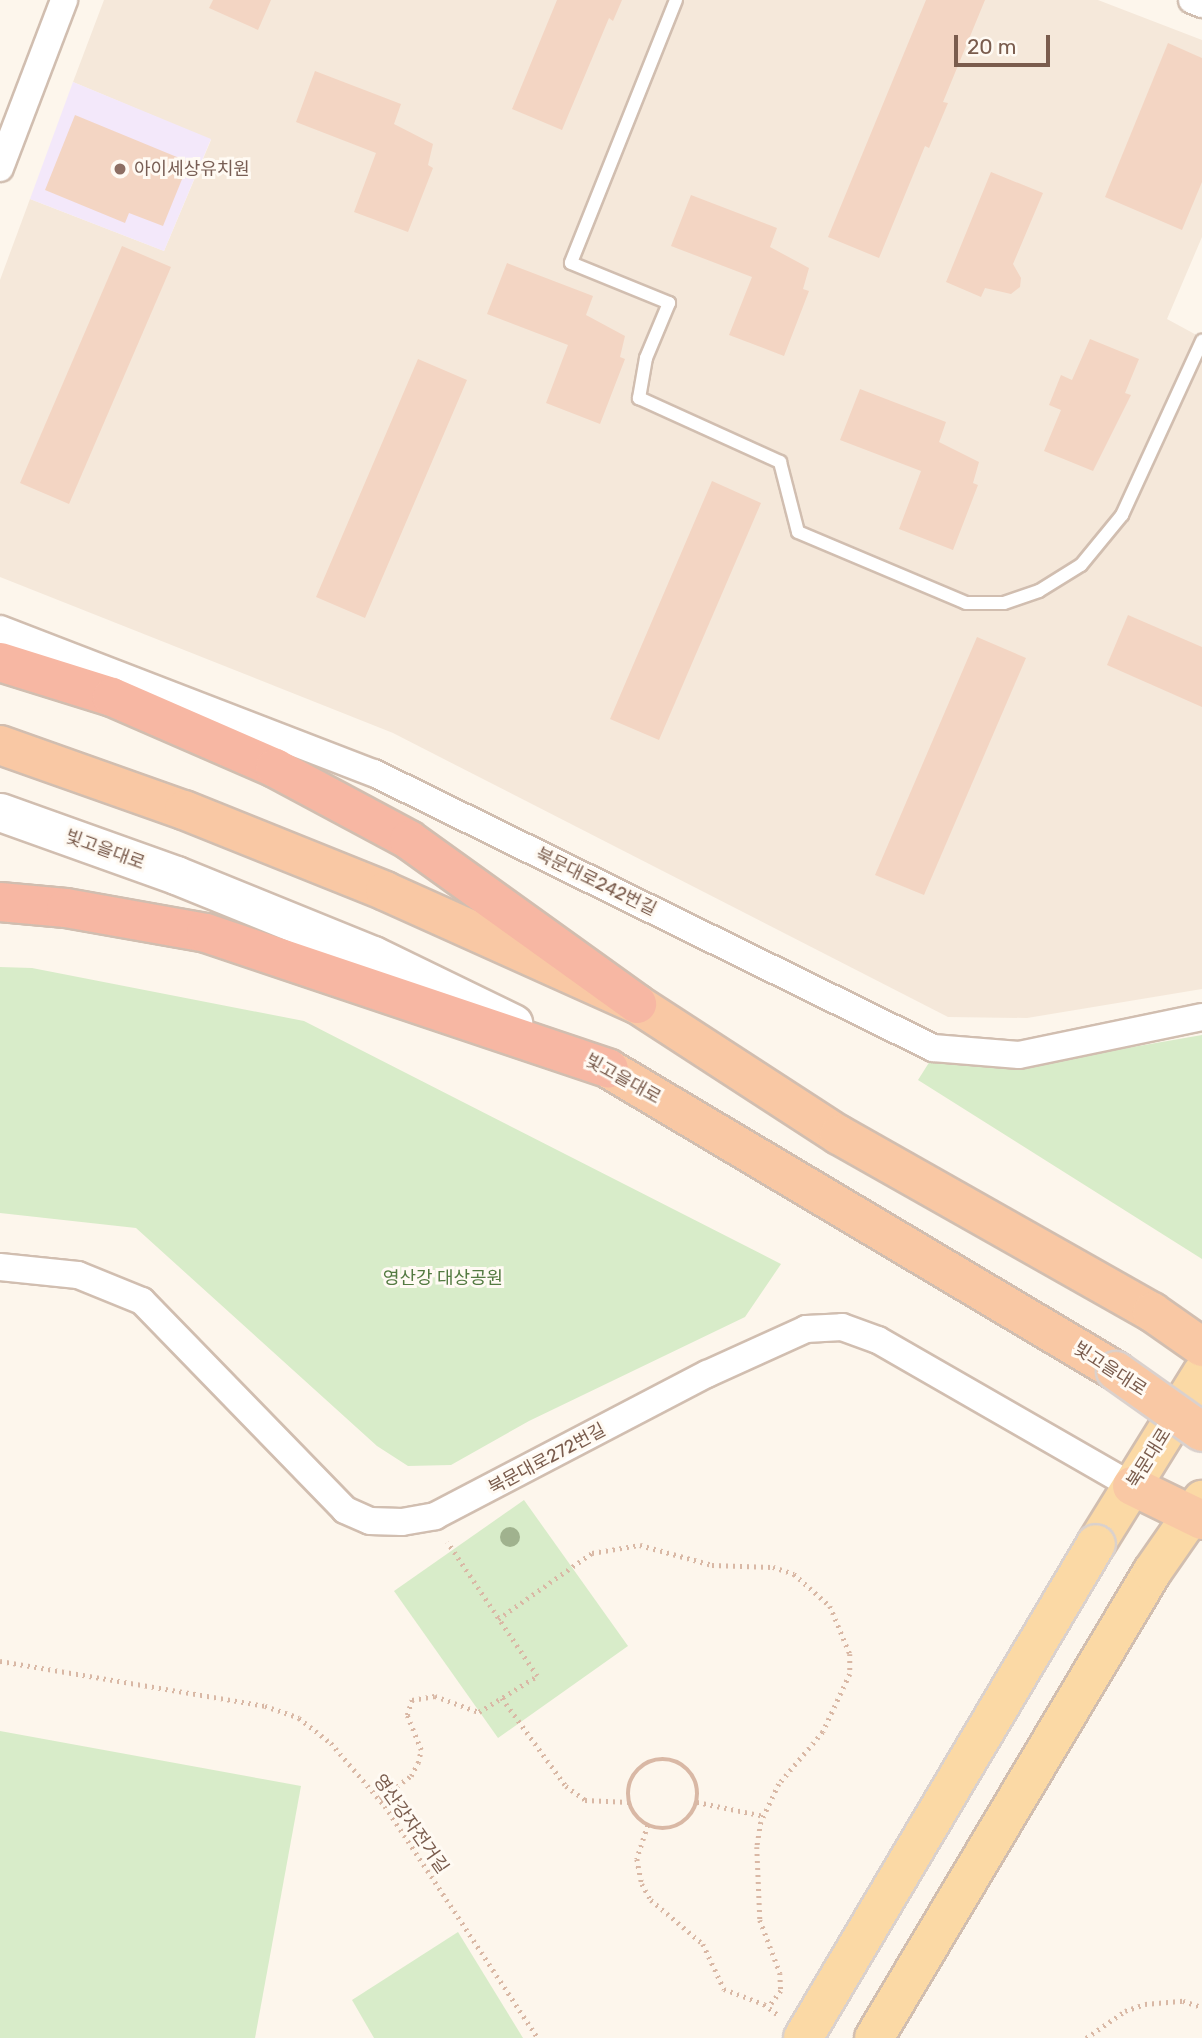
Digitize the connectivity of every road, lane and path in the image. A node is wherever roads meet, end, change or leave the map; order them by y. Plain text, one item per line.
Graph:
1 (64, 0) edge
2 (676, 0) edge
3 (1192, 0) edge
4 (1202, 4) edge
5 (0, 168) edge
6 (1202, 341) edge
7 (0, 629) edge
8 (0, 662) edge
9 (0, 746) edge
10 (0, 812) edge
11 (0, 902) edge
12 (637, 1004) junction
13 (1202, 1017) edge
14 (609, 1069) junction
15 (0, 1267) edge
16 (1202, 1347) edge
17 (1202, 1373) edge
18 (1202, 1432) edge
19 (1132, 1486) junction
20 (1199, 1512) edge
21 (435, 1516) junction
22 (498, 1619) junction
23 (0, 1661) edge
24 (502, 1698) junction
25 (380, 1799) junction
26 (629, 1802) junction
27 (697, 1802) junction
28 (764, 1816) junction
29 (648, 1825) junction
30 (769, 2007) junction
31 (1202, 2007) edge
32 (792, 2028) edge
33 (538, 2038) edge
34 (874, 2038) edge
35 (1086, 2038) edge

1 - 5 street
2 - 6 lane
3 - 4 street
7 - 13 street, 북문대로242번길
8 - 12 highway
9 - 12 highway
10 - 14 main road, 빛고을대로
11 - 14 highway
12 - 16 highway
14 - 18 highway, 빛고을대로, bridge
15 - 21 street, 북문대로272번길
17 - 19 main road, 북문대로
19 - 20 highway
19 - 21 street, 북문대로272번길
19 - 32 main road, 북문대로, bridge
20 - 34 main road
21 - 22 path
22 - 24 path
22 - 28 path
23 - 25 path, 영산강자전거길
24 - 25 path
24 - 26 path
25 - 33 path, 영산강자전거길
26 - 27 path
26 - 29 path
27 - 28 path
27 - 29 path
28 - 30 path
29 - 30 path
30 - 32 path
31 - 35 path

